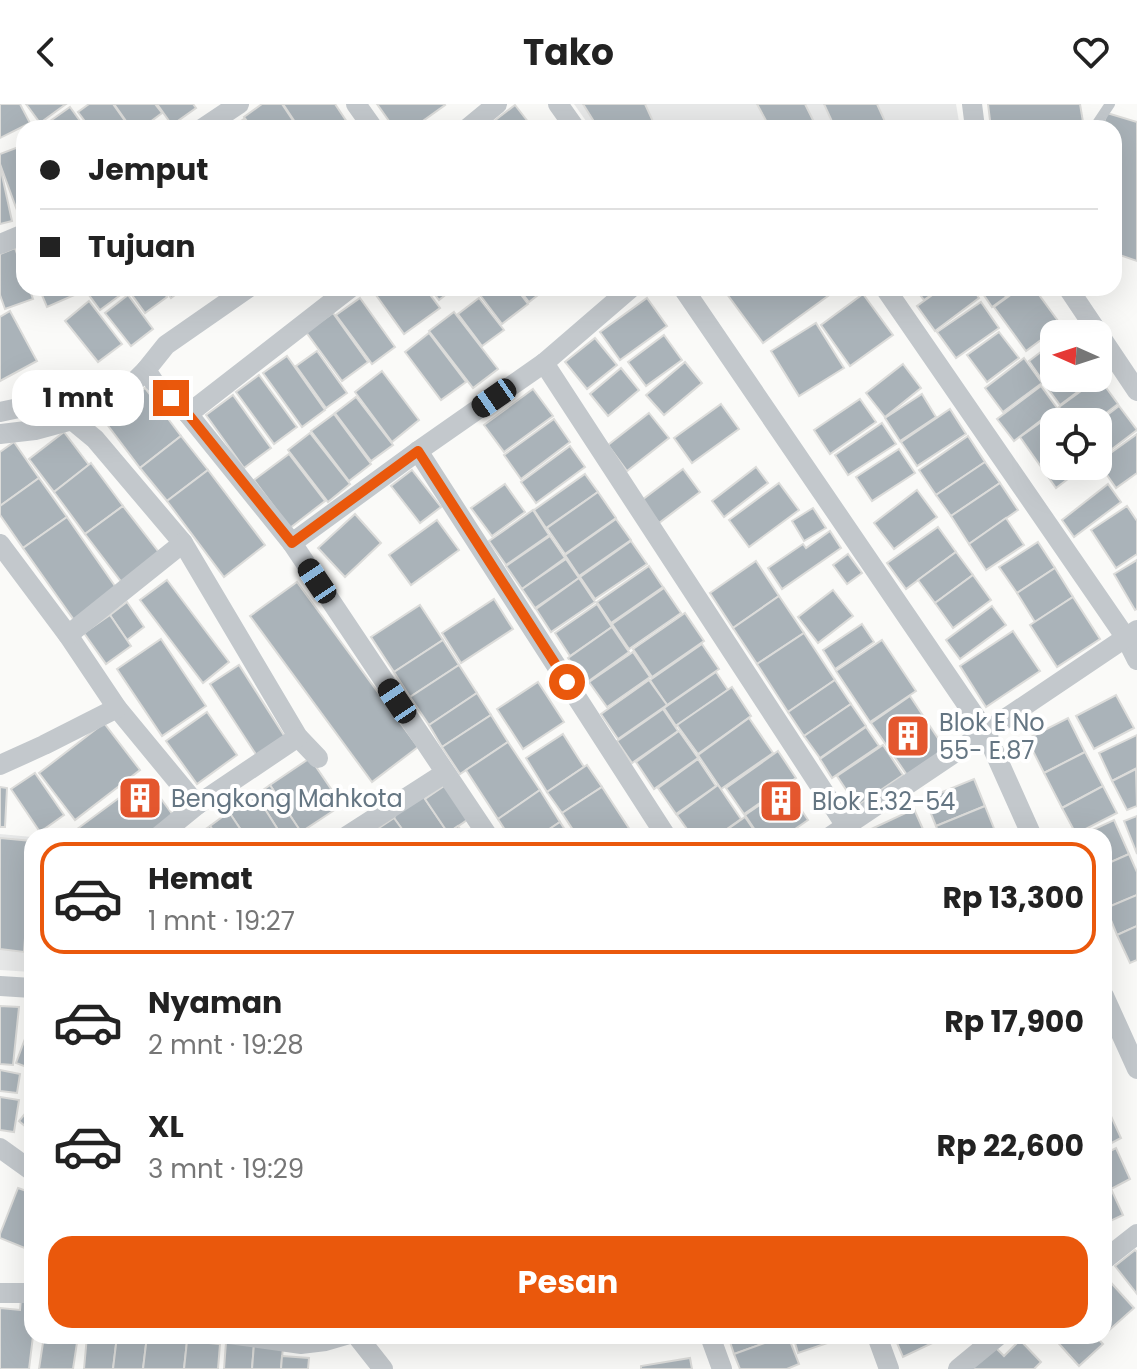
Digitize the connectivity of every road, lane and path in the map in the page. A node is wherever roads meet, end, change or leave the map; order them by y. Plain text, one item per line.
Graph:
1 (239, 104) edge
2 (497, 104) edge
3 (215, 120) edge
4 (478, 120) edge
5 (236, 296) edge
6 (340, 296) edge
7 (622, 296) edge
8 (688, 296) edge
9 (891, 296) edge
10 (1075, 296) edge
11 (1128, 360) edge
12 (544, 363) junction
13 (146, 370) junction
14 (1137, 391) edge
15 (0, 412) edge
16 (188, 414) junction
17 (0, 434) edge
18 (418, 451) junction
19 (183, 543) junction
20 (292, 543) junction
21 (0, 544) edge
22 (1132, 634) edge
23 (68, 635) junction
24 (1137, 660) edge
25 (117, 708) junction
26 (985, 731) junction
27 (298, 737) junction
28 (318, 758) dead end
29 (0, 765) edge
30 (445, 773) junction
31 (197, 805) junction
32 (169, 828) edge
33 (359, 828) edge
34 (483, 828) edge
35 (661, 828) edge
36 (839, 828) edge
37 (849, 828) edge
38 (1028, 828) edge
39 (0, 986) edge
40 (24, 988) edge
41 (1112, 1014) edge
42 (1137, 1069) edge
43 (0, 1148) edge
44 (24, 1165) edge
45 (1137, 1234) edge
46 (1112, 1254) edge
47 (0, 1293) edge
48 (24, 1293) edge
49 (265, 1344) edge
50 (332, 1344) edge
51 (363, 1344) edge
52 (713, 1344) edge
53 (880, 1344) edge
54 (988, 1344) edge
55 (383, 1369) edge
56 (722, 1369) edge
57 (889, 1369) edge
58 (958, 1369) edge

1 - 3 street
2 - 4 street
5 - 13 street
6 - 16 street
7 - 12 street
8 - 26 street
9 - 22 street
10 - 11 street
11 - 14 street
12 - 18 street
12 - 36 street
13 - 15 street
13 - 16 street
16 - 20 street
17 - 19 street
18 - 20 street
18 - 35 street
19 - 23 street
19 - 27 street
20 - 30 street
21 - 23 street
22 - 24 street
22 - 26 street
23 - 25 street
25 - 29 street
25 - 31 street
26 - 37 street
26 - 38 street
27 - 28 street
27 - 31 street
30 - 33 street
30 - 34 street
31 - 32 street
39 - 40 street
41 - 42 street
43 - 44 street
45 - 46 street
47 - 48 street
49 - 50 lane
51 - 55 street
52 - 56 street
53 - 57 street
54 - 58 street

